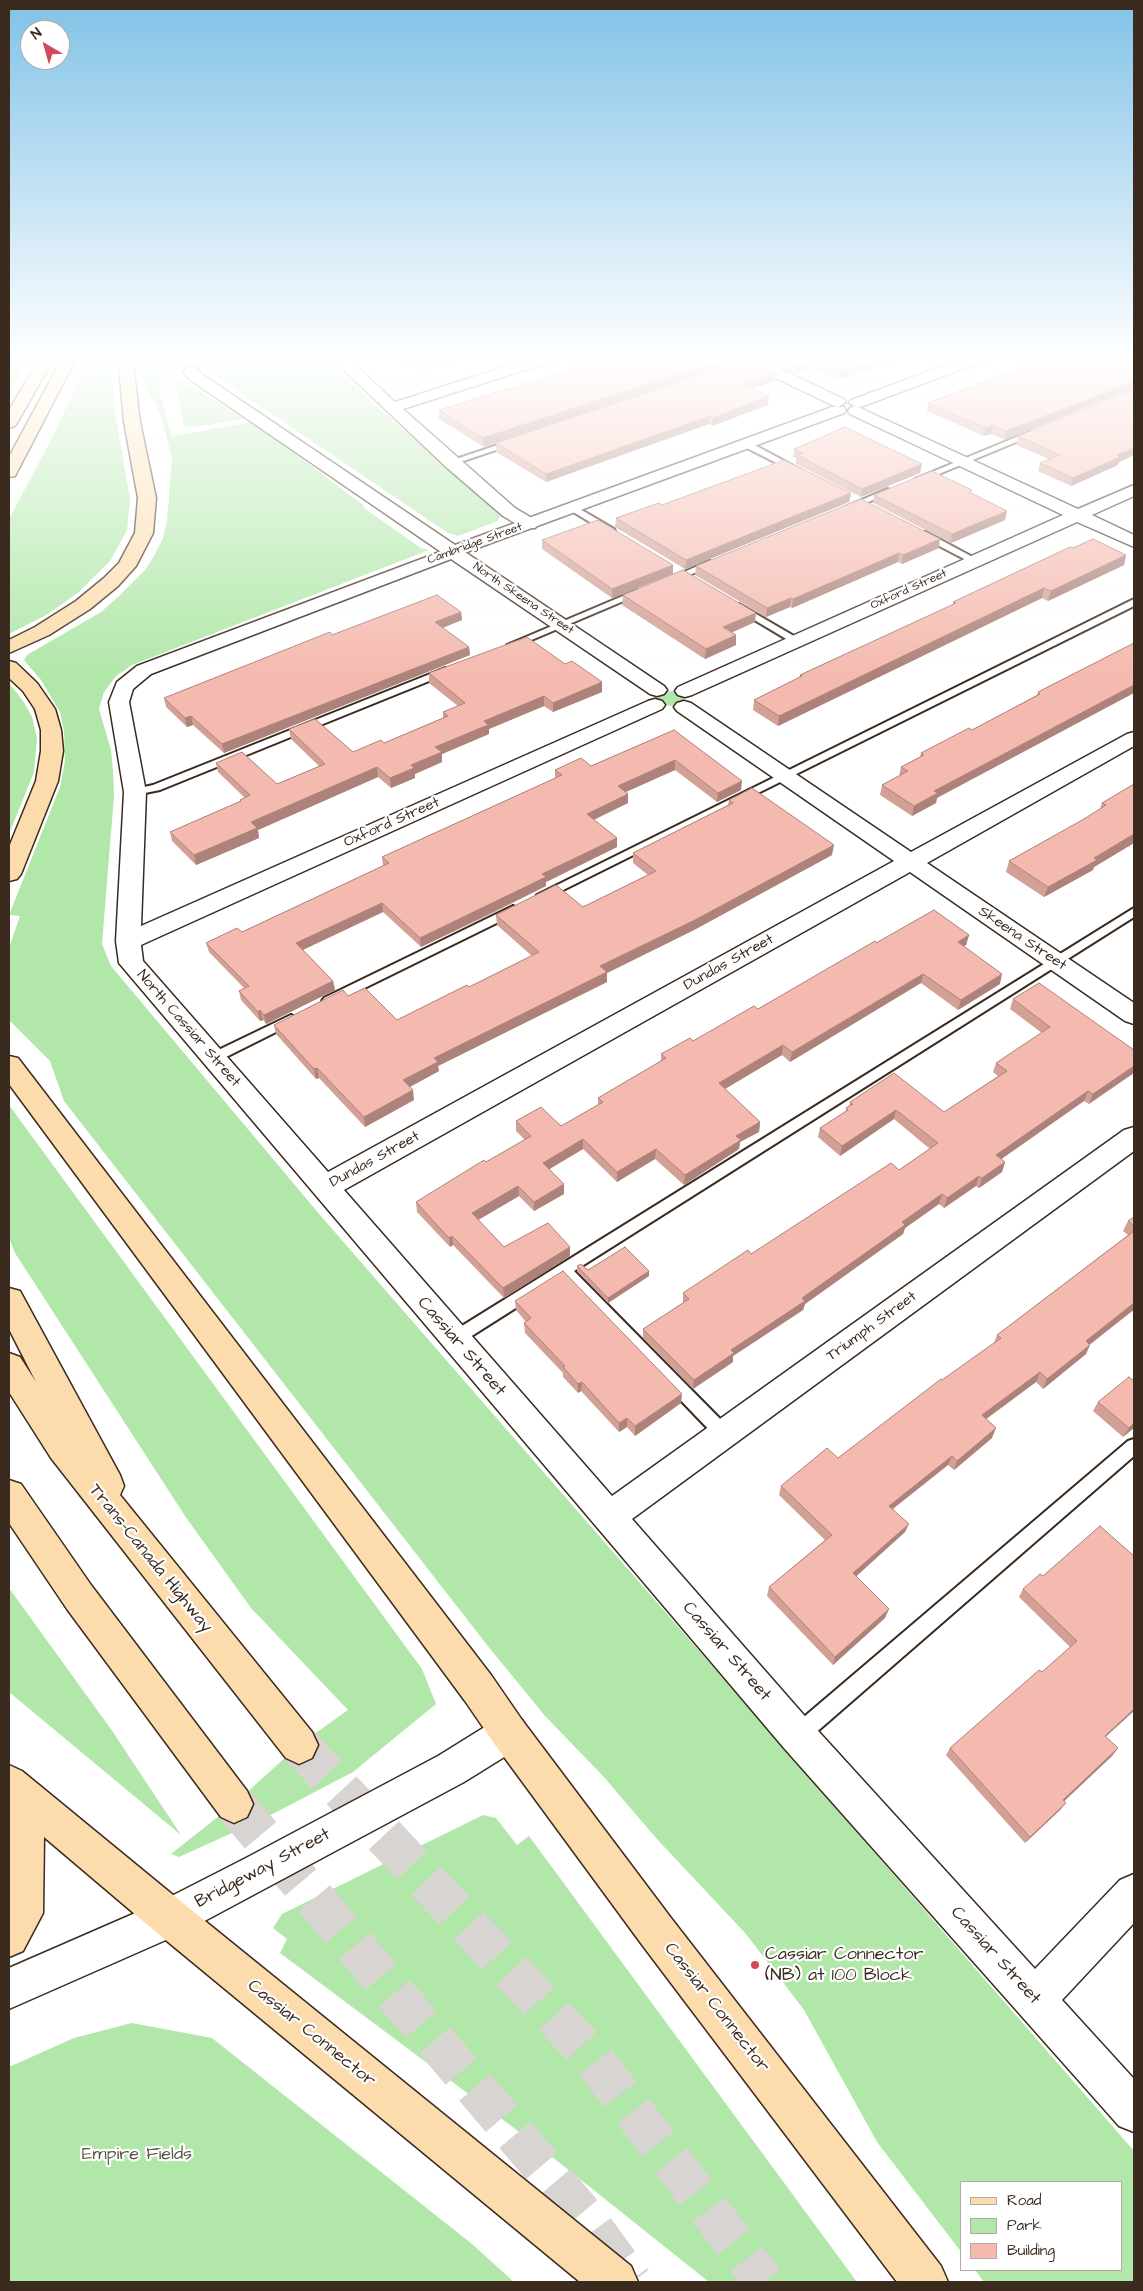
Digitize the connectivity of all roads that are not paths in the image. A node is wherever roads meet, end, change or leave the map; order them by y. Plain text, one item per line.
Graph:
1 (140, 462) edge
2 (320, 462) edge
3 (451, 462) edge
4 (698, 462) edge
5 (782, 462) edge
6 (962, 462) edge
7 (966, 462) edge
8 (802, 472) edge
9 (913, 482) edge
10 (896, 488) edge
11 (1134, 490) edge
12 (574, 508) junction
13 (834, 513) edge
14 (1078, 516) junction
15 (529, 524) junction
16 (910, 528) edge
17 (619, 536) edge
18 (1134, 542) edge
19 (453, 552) junction
20 (719, 560) edge
21 (975, 561) junction
22 (1134, 602) edge
23 (732, 603) edge
24 (561, 625) junction
25 (796, 641) junction
26 (9, 647) edge
27 (504, 648) edge
28 (458, 666) edge
29 (9, 667) edge
30 (121, 692) joint
31 (656, 697) junction
32 (684, 699) junction
33 (1134, 738) edge
34 (783, 776) junction
35 (135, 792) junction
36 (910, 863) junction
37 (9, 874) edge
38 (1134, 912) edge
39 (128, 941) junction
40 (1055, 961) junction
41 (316, 1007) edge
42 (1134, 1015) edge
43 (298, 1016) edge
44 (213, 1058) junction
45 (9, 1065) edge
46 (1134, 1136) edge
47 (324, 1188) junction
48 (564, 1270) junction
49 (9, 1300) edge
50 (454, 1339) junction
51 (9, 1366) edge
52 (724, 1434) junction
53 (1134, 1446) edge
54 (9, 1494) edge
55 (609, 1517) junction
56 (143, 1551) junction
57 (509, 1733) junction
58 (797, 1735) junction
59 (299, 1745) tunnel mouth
60 (16, 1790) edge
61 (234, 1804) tunnel mouth
62 (1134, 1894) edge
63 (170, 1918) junction
64 (9, 1937) edge
65 (9, 1989) edge
66 (1034, 2000) junction
67 (1134, 2111) edge
68 (615, 2282) edge
69 (925, 2282) edge

1 - 26 main road
2 - 19 street, North Skeena Street
3 - 15 street
4 - 12 street, Cambridge Street
5 - 8 lane
6 - 9 lane
7 - 14 street
10 - 13 lane
11 - 14 street, Oxford Street
12 - 15 street, Cambridge Street
12 - 17 lane
14 - 18 street
14 - 21 street, Oxford Street
15 - 19 street, Cambridge Street
16 - 21 lane
19 - 24 street, North Skeena Street
19 - 30 street, Cambridge Street
20 - 24 lane
21 - 25 street, Oxford Street
22 - 34 lane
23 - 25 lane
24 - 27 lane
24 - 31 street, North Skeena Street
25 - 32 street, Oxford Street
28 - 35 lane
29 - 37 main road
30 - 35 street, North Cassiar Street
31 - 32 street
31 - 39 street, Oxford Street
32 - 34 street
33 - 36 street, Dundas Street
34 - 36 street
34 - 41 lane
35 - 39 street, North Cassiar Street
36 - 40 street, Skeena Street
36 - 47 street, Dundas Street
38 - 40 lane
39 - 44 street, North Cassiar Street
40 - 42 street, Skeena Street
40 - 48 lane
43 - 44 lane
44 - 47 street, North Cassiar Street
45 - 57 main road, Cassiar Connector
46 - 52 street, Triumph Street
47 - 50 street, Cassiar Street
48 - 50 lane
48 - 52 lane
49 - 56 main road
50 - 55 street, Cassiar Street
51 - 56 main road, Trans-Canada Highway
52 - 55 street, Triumph Street
53 - 58 lane
54 - 61 main road
55 - 58 street, Cassiar Street
56 - 59 main road, Trans-Canada Highway
57 - 63 street, Bridgeway Street
57 - 69 main road, Cassiar Connector
58 - 66 street, Cassiar Street
60 - 63 main road, Cassiar Connector
60 - 64 main road
62 - 66 street
63 - 65 street, Bridgeway Street
63 - 68 main road, Cassiar Connector
66 - 67 street, Cassiar Street

